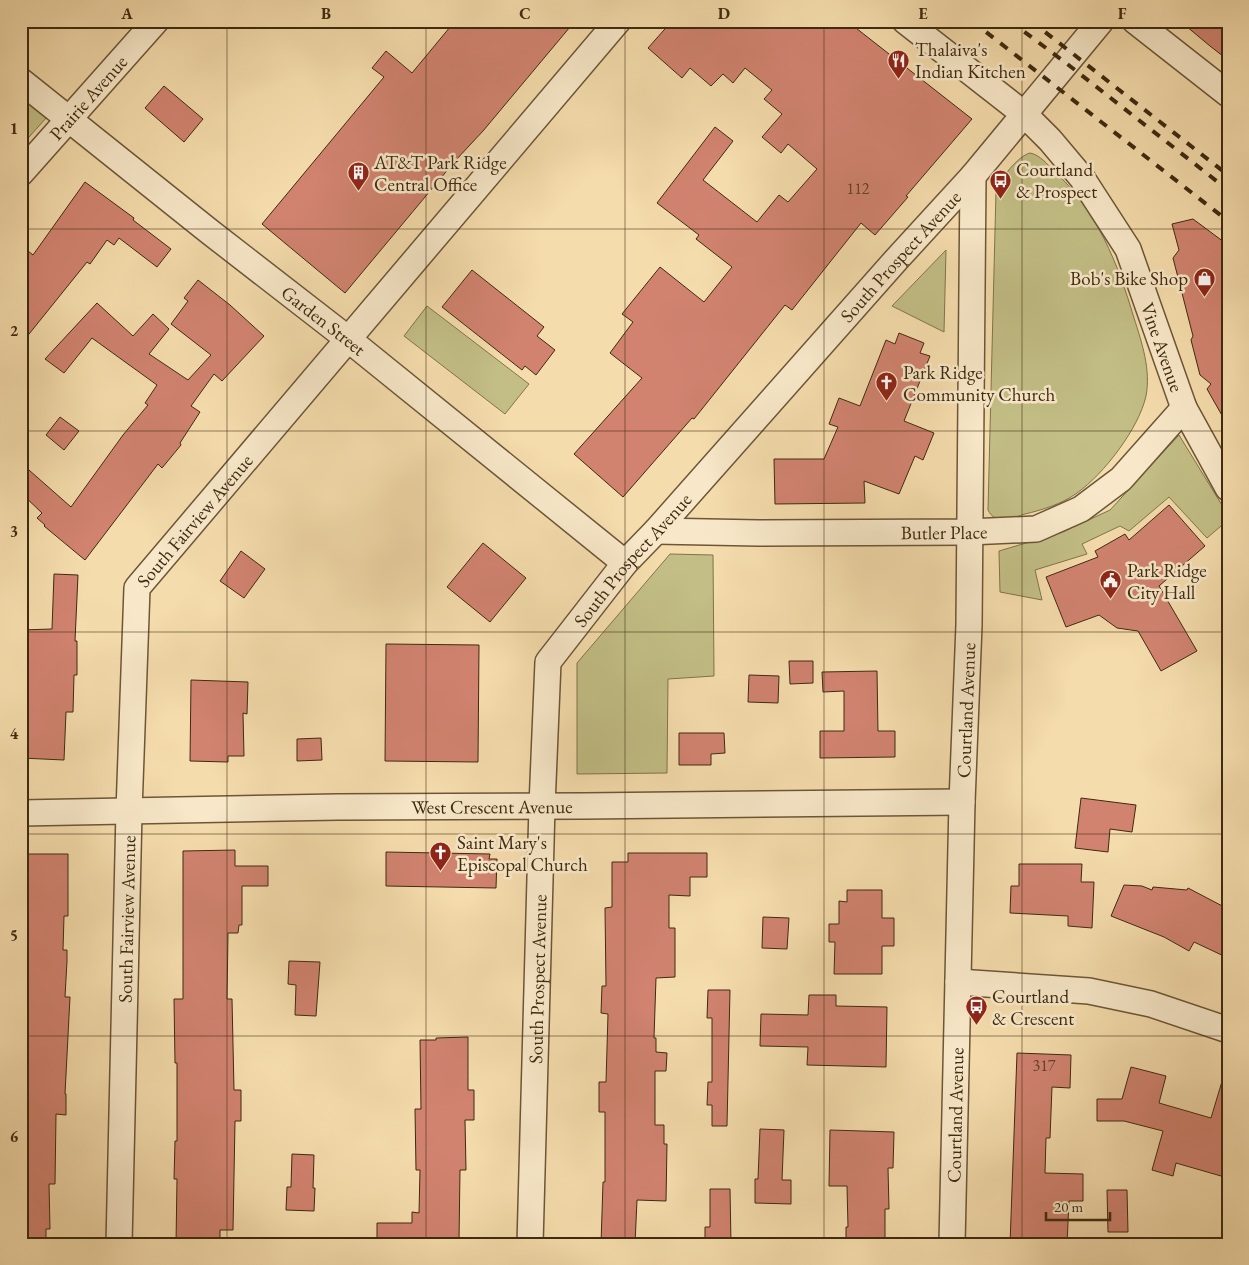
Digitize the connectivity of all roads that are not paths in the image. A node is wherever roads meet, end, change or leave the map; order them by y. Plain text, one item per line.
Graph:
1 (156, 21) edge
2 (618, 21) edge
3 (905, 21) edge
4 (1101, 21) edge
5 (1136, 21) edge
6 (21, 82) edge
7 (1228, 94) edge
8 (1024, 114) junction
9 (70, 119) junction
10 (21, 173) edge
11 (973, 176) junction
12 (348, 339) junction
13 (1184, 408) junction
14 (1228, 488) edge
15 (656, 531) junction
16 (970, 532) junction
17 (625, 563) junction
18 (962, 802) junction
19 (542, 806) junction
20 (129, 811) junction
21 (21, 813) edge
22 (958, 982) junction
23 (1228, 1030) edge
24 (119, 1244) edge
25 (530, 1244) edge
26 (952, 1244) edge

1 - 9 street, Prairie Avenue
2 - 12 street, South Fairview Avenue
3 - 8 street, Vine Avenue
4 - 8 street, South Prospect Avenue
5 - 7 street
6 - 9 street, Garden Street
8 - 11 street, South Prospect Avenue
8 - 13 street, Vine Avenue
9 - 10 street, Prairie Avenue
9 - 12 street, Garden Street
11 - 15 street, South Prospect Avenue
11 - 16 street, Courtland Avenue
12 - 17 street, Garden Street
12 - 20 street, South Fairview Avenue
13 - 14 street, Vine Avenue
13 - 16 street, Butler Place
15 - 16 street, Butler Place
15 - 17 street, South Prospect Avenue
16 - 18 street, Courtland Avenue
17 - 19 street, South Prospect Avenue
18 - 19 street, West Crescent Avenue
18 - 22 street, Courtland Avenue
19 - 20 street, West Crescent Avenue
19 - 25 street, South Prospect Avenue
20 - 21 street, West Crescent Avenue
20 - 24 street, South Fairview Avenue
22 - 23 street
22 - 26 street, Courtland Avenue

